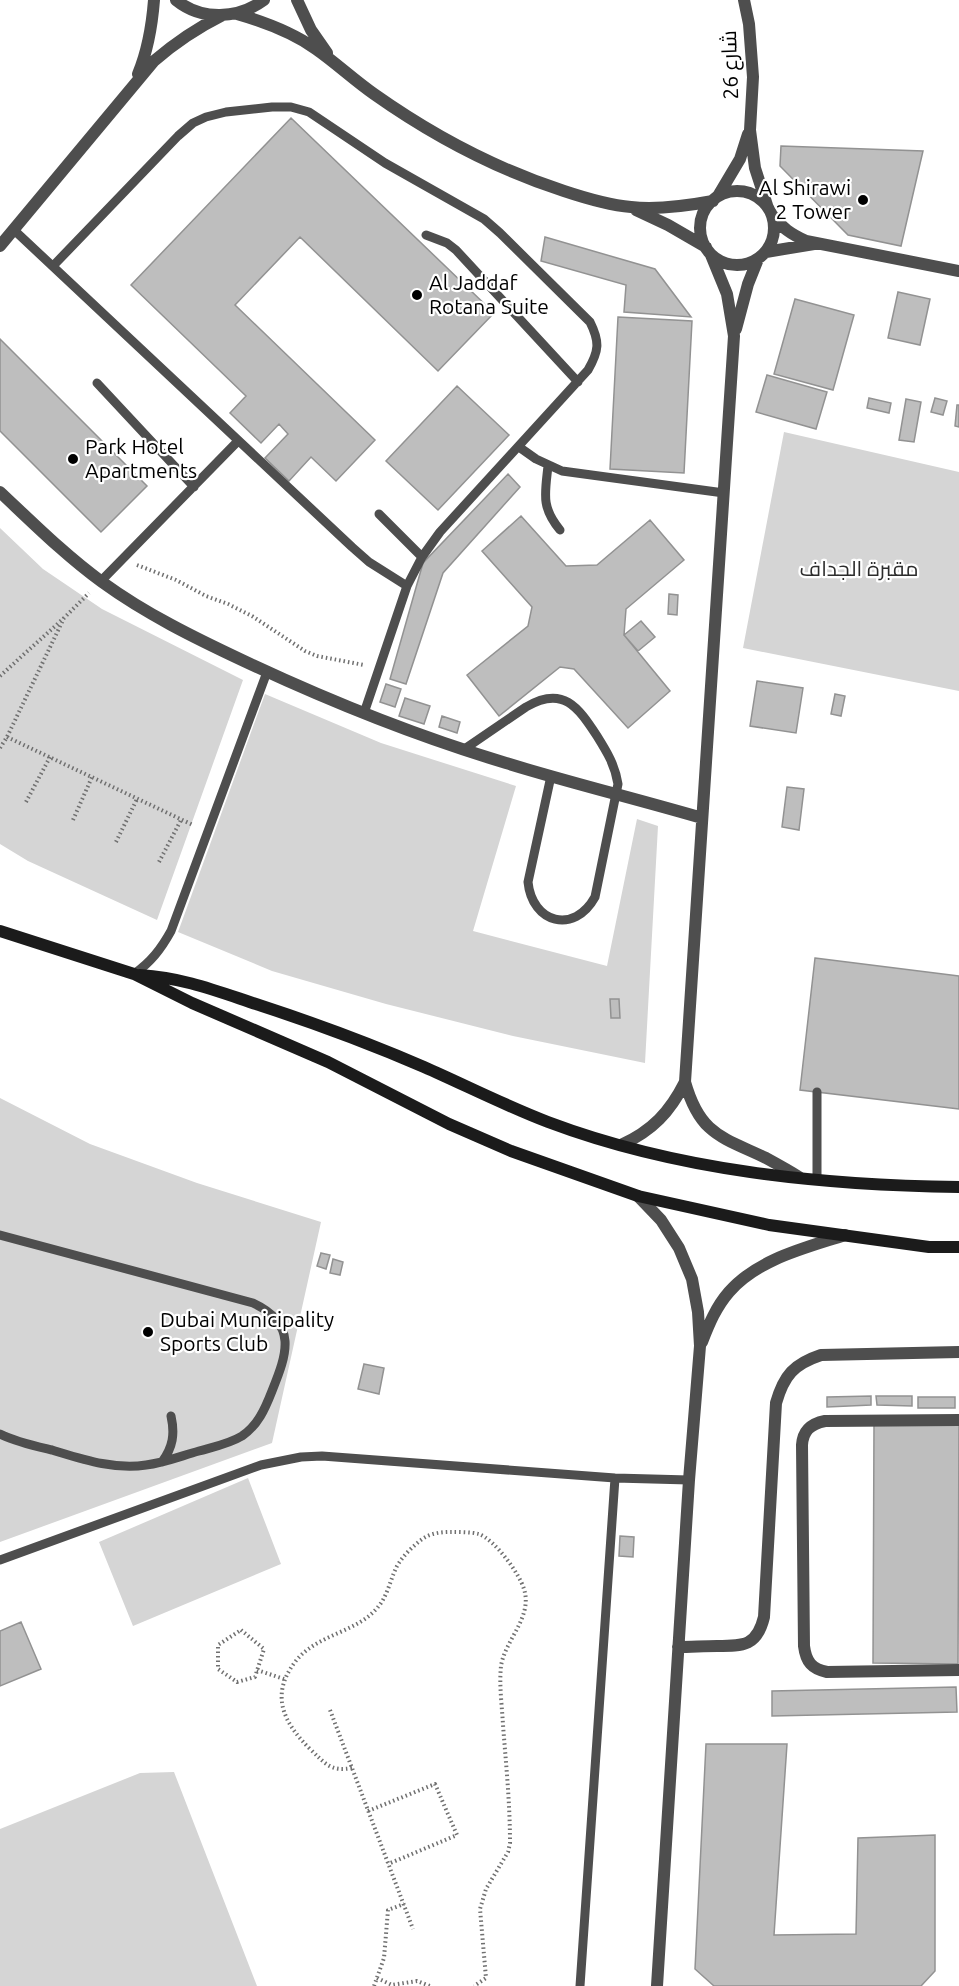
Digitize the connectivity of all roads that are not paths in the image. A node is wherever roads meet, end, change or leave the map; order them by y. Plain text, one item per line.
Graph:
1 (154, 0) edge
2 (176, 0) edge
3 (264, 0) edge
4 (297, 0) edge
5 (744, 0) edge
6 (237, 14) junction
7 (223, 15) junction
8 (339, 68) junction
9 (136, 81) junction
10 (750, 130) junction
11 (714, 199) junction
12 (629, 207) junction
13 (769, 210) junction
14 (14, 230) junction
15 (426, 235) dead end
16 (821, 242) junction
17 (0, 246) edge
18 (708, 251) junction
19 (762, 255) junction
20 (53, 266) junction
21 (959, 271) edge
22 (734, 336) junction
23 (578, 382) junction
24 (98, 383) dead end
25 (238, 441) junction
26 (519, 447) junction
27 (548, 466) junction
28 (194, 487) junction
29 (0, 492) edge
30 (724, 493) junction
31 (380, 514) dead end
32 (560, 530) dead end
33 (422, 557) junction
34 (101, 581) junction
35 (407, 586) junction
36 (267, 672) junction
37 (364, 713) junction
38 (463, 750) junction
39 (551, 776) junction
40 (616, 795) junction
41 (702, 818) junction
42 (0, 931) edge
43 (134, 974) junction
44 (685, 1082) junction
45 (817, 1092) dead end
46 (621, 1145) junction
47 (798, 1177) junction
48 (817, 1179) junction
49 (959, 1186) edge
50 (638, 1196) junction
51 (0, 1235) edge
52 (845, 1235) junction
53 (959, 1247) edge
54 (700, 1346) junction
55 (959, 1352) edge
56 (171, 1416) dead end
57 (959, 1420) edge
58 (0, 1434) edge
59 (162, 1462) junction
60 (615, 1478) junction
61 (689, 1480) junction
62 (0, 1560) edge
63 (678, 1647) junction
64 (959, 1670) edge
65 (580, 1986) edge
66 (657, 1986) edge

1 - 9 street
2 - 7 street
3 - 6 street
4 - 8 street
5 - 10 street, شارع 26
6 - 7 street
6 - 8 street
7 - 9 street
8 - 12 street
9 - 14 street
10 - 11 street, شارع 26
10 - 13 street, شارع 26
11 - 12 street
11 - 13 street
11 - 18 street
12 - 18 street
13 - 16 street
13 - 19 street
14 - 17 street
14 - 20 lane
15 - 23 lane
16 - 19 street
16 - 21 street
18 - 19 street
18 - 22 street
19 - 22 street
20 - 23 lane
20 - 25 lane
22 - 30 street
23 - 26 lane
24 - 28 lane
25 - 28 lane
25 - 35 lane
26 - 27 lane
26 - 33 lane
27 - 30 lane
27 - 32 lane
28 - 34 lane
29 - 34 street
30 - 41 street
31 - 33 lane
33 - 35 lane
34 - 36 street
35 - 37 lane
36 - 37 street
36 - 43 lane
37 - 38 street
38 - 39 street
38 - 40 lane
39 - 40 street
39 - 40 lane
40 - 41 street
41 - 44 street
42 - 43 street
43 - 46 street
43 - 50 street
44 - 46 street
44 - 47 street
45 - 48 lane
46 - 47 street
47 - 48 street
48 - 49 street
50 - 52 street
50 - 54 street
51 - 59 lane
52 - 53 street
52 - 54 street
54 - 61 street
55 - 63 street
56 - 59 lane
57 - 64 street
58 - 59 lane
60 - 61 lane
60 - 62 lane
60 - 65 lane
61 - 63 street
63 - 66 street

